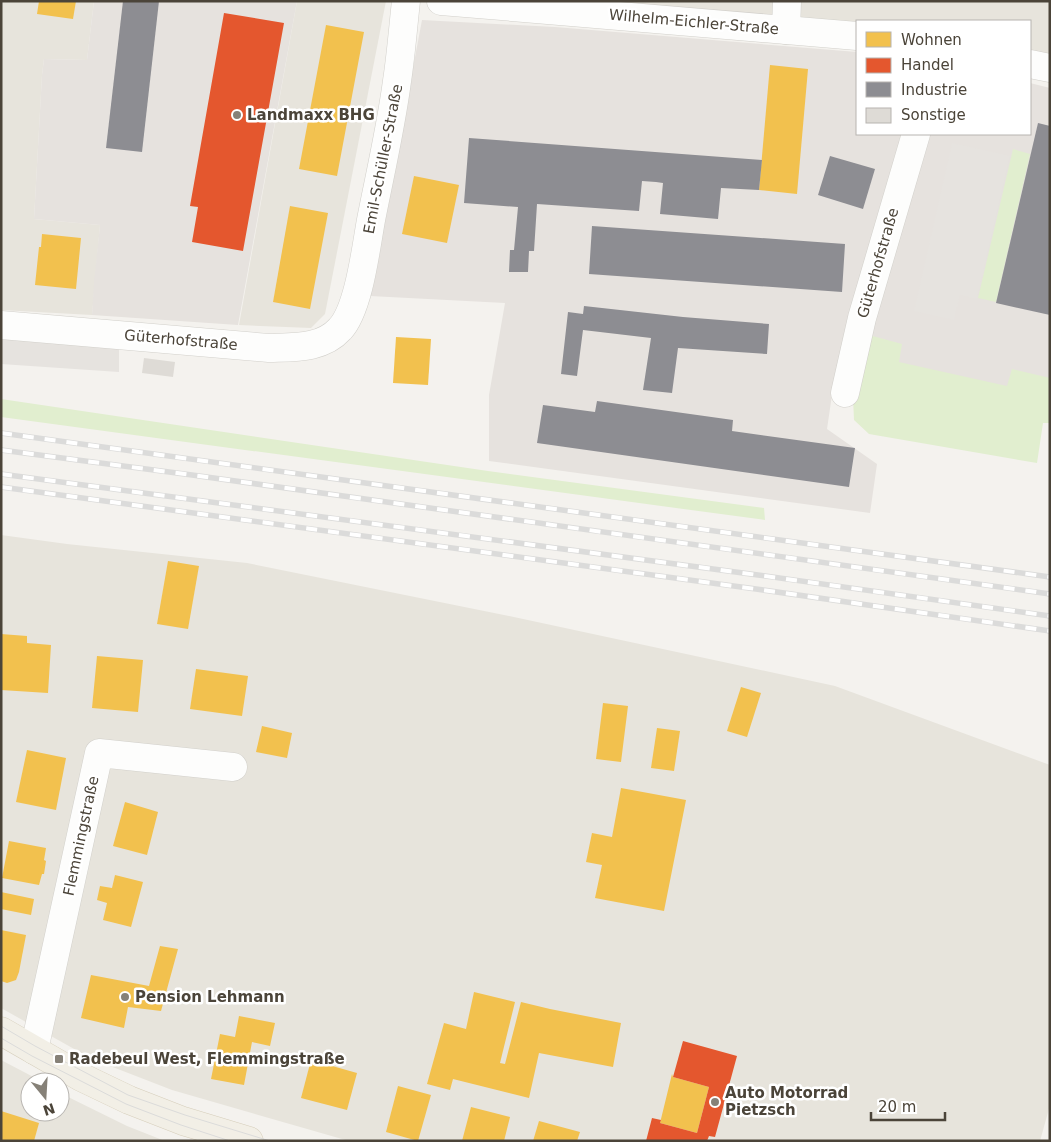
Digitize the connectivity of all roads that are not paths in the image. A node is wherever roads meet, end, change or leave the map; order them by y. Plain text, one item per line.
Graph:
1 (406, 1) edge
2 (441, 1) edge
3 (787, 1) edge
4 (786, 30) junction
5 (856, 36) edge
6 (1031, 64) edge
7 (1050, 68) edge
8 (916, 135) edge
9 (350, 316) joint
10 (1, 326) edge
11 (846, 393) dead end
12 (233, 767) dead end
13 (1, 1031) edge
14 (34, 1050) junction
15 (250, 1141) edge

1 - 9 street, Emil-Schüller-Straße
2 - 4 street, Wilhelm-Eichler-Straße
3 - 4 street
4 - 5 street, Wilhelm-Eichler-Straße
6 - 7 street
8 - 11 street, Güterhofstraße
9 - 10 street, Güterhofstraße
12 - 14 street, Flemmingstraße
13 - 14 main road
14 - 15 main road

